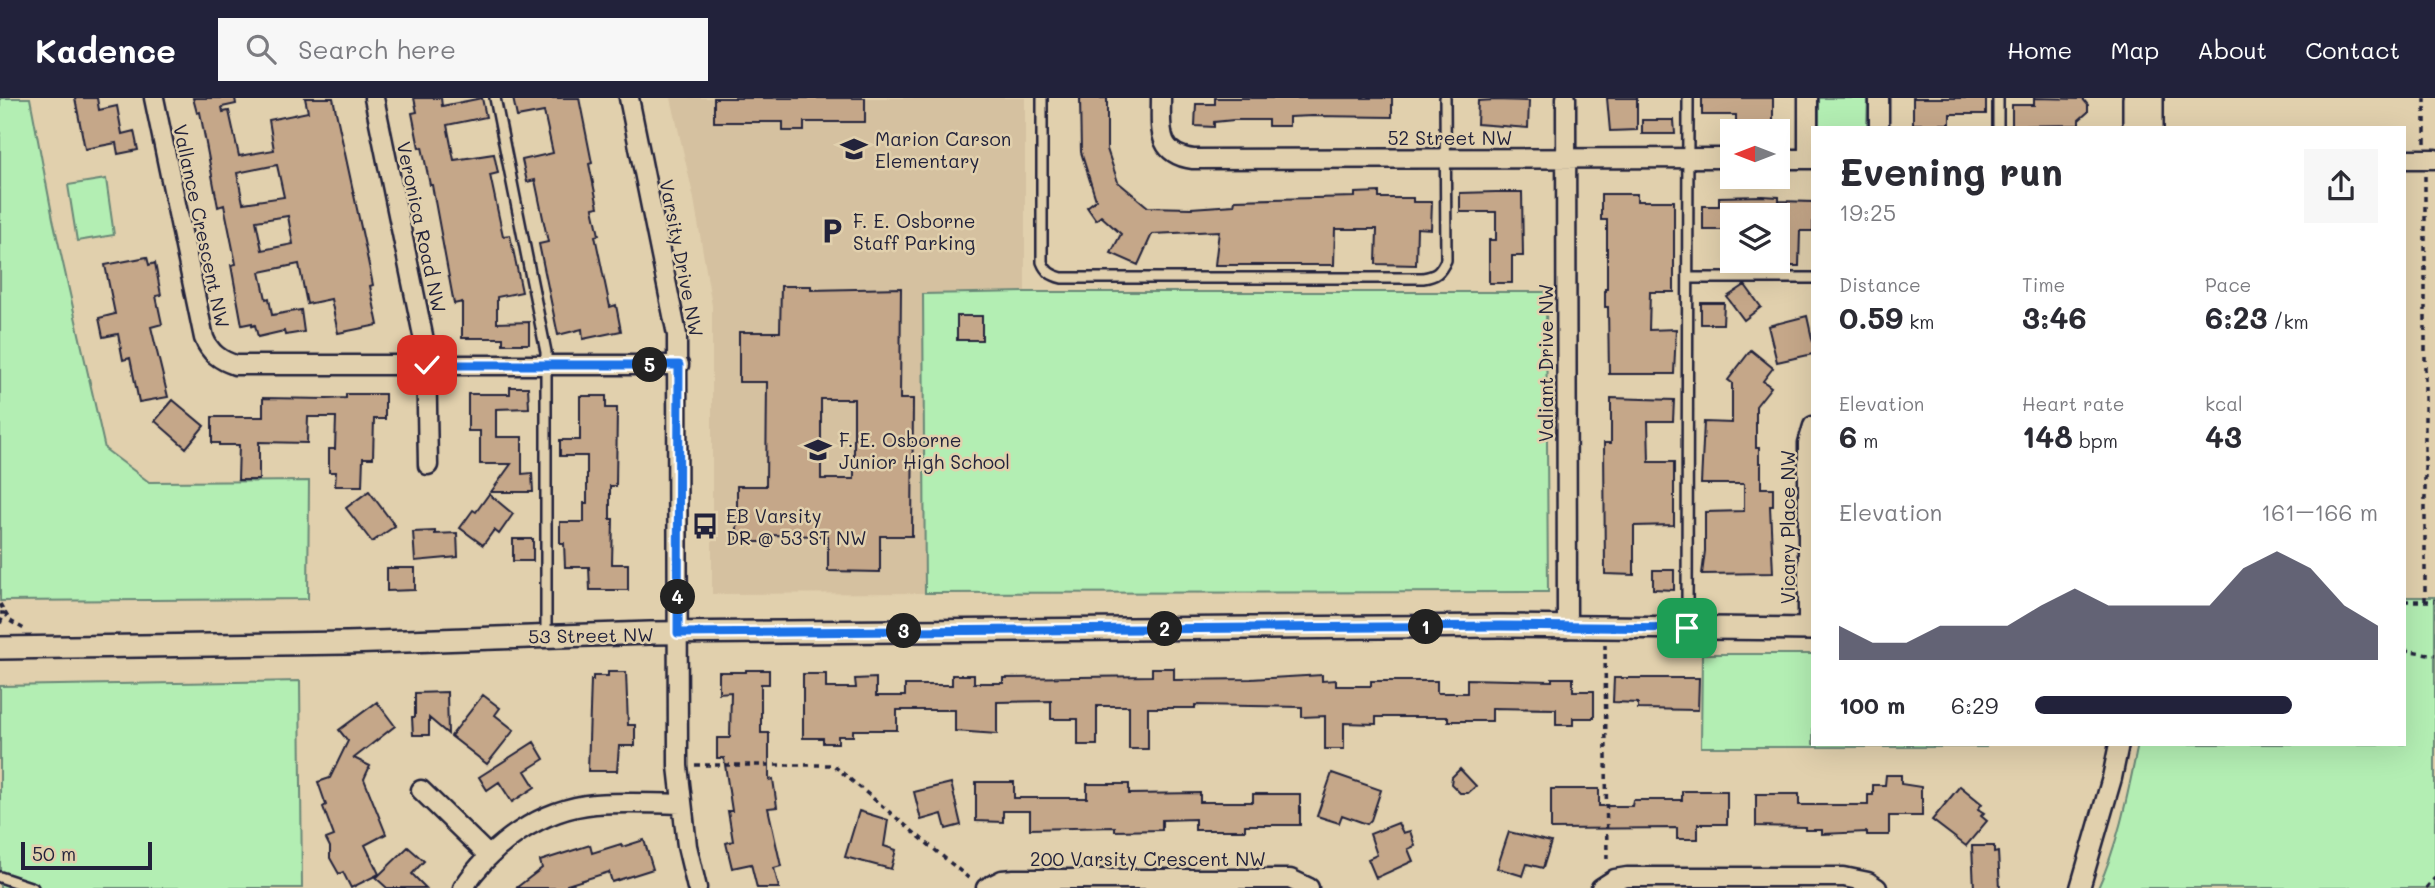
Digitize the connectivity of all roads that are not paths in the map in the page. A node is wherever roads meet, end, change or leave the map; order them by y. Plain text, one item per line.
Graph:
1 (154, 98) edge
2 (374, 98) edge
3 (495, 98) edge
4 (629, 98) edge
5 (1042, 98) edge
6 (1161, 98) edge
7 (1445, 98) edge
8 (1566, 98) edge
9 (1688, 98) edge
10 (1808, 98) edge
11 (1879, 98) edge
12 (1998, 98) edge
13 (2134, 98) edge
14 (2152, 98) edge
15 (1879, 126) edge
16 (1998, 126) edge
17 (2134, 126) edge
18 (2152, 126) edge
19 (1445, 158) junction
20 (1688, 158) junction
21 (1720, 158) edge
22 (1566, 159) junction
23 (1790, 159) edge
24 (1810, 159) edge
25 (2406, 159) edge
26 (2430, 159) edge
27 (1688, 278) junction
28 (1811, 278) edge
29 (427, 365) junction
30 (679, 365) junction
31 (546, 366) junction
32 (1811, 433) edge
33 (428, 465) dead end
34 (1567, 628) junction
35 (1687, 628) junction
36 (1811, 629) edge
37 (678, 633) junction
38 (546, 636) junction
39 (0, 648) edge
40 (2119, 746) edge
41 (421, 790) dead end
42 (681, 804) junction
43 (489, 856) junction
44 (0, 877) edge
45 (1604, 886) edge
46 (33, 888) edge
47 (463, 888) edge
48 (697, 888) edge
49 (986, 888) edge
50 (1309, 888) edge
51 (1877, 888) edge
52 (2080, 888) edge

1 - 29 street, Vallance Crescent NW
2 - 29 street, Veronica Road NW
3 - 31 lane
4 - 30 street, Varsity Drive NW
5 - 19 lane
6 - 19 street, 52 Street NW
7 - 19 lane
8 - 22 street, Valiant Drive NW
9 - 20 lane
10 - 24 street
11 - 15 street
12 - 16 lane
13 - 17 street
14 - 18 street
19 - 22 street, 52 Street NW
20 - 21 street, 52 Street NW
20 - 22 street, 52 Street NW
20 - 27 lane
22 - 34 street, Valiant Drive NW
23 - 24 street
25 - 26 street
27 - 28 lane
27 - 35 lane
29 - 31 street, Vallance Crescent NW
29 - 33 street, Veronica Road NW
30 - 31 street, Vallance Crescent NW
30 - 37 street, Varsity Drive NW
31 - 38 lane
32 - 36 street, Vicary Place NW
34 - 35 street, 53 Street NW
34 - 37 street, 53 Street NW
35 - 36 street, 53 Street NW
37 - 38 street, 53 Street NW
37 - 42 street, Varsity Drive NW
38 - 39 street, 53 Street NW
40 - 52 street
41 - 43 street
42 - 43 street
42 - 48 street, Varsity Drive NW
43 - 47 street
44 - 46 lane
45 - 51 street
49 - 50 street, 200 Varsity Crescent NW

